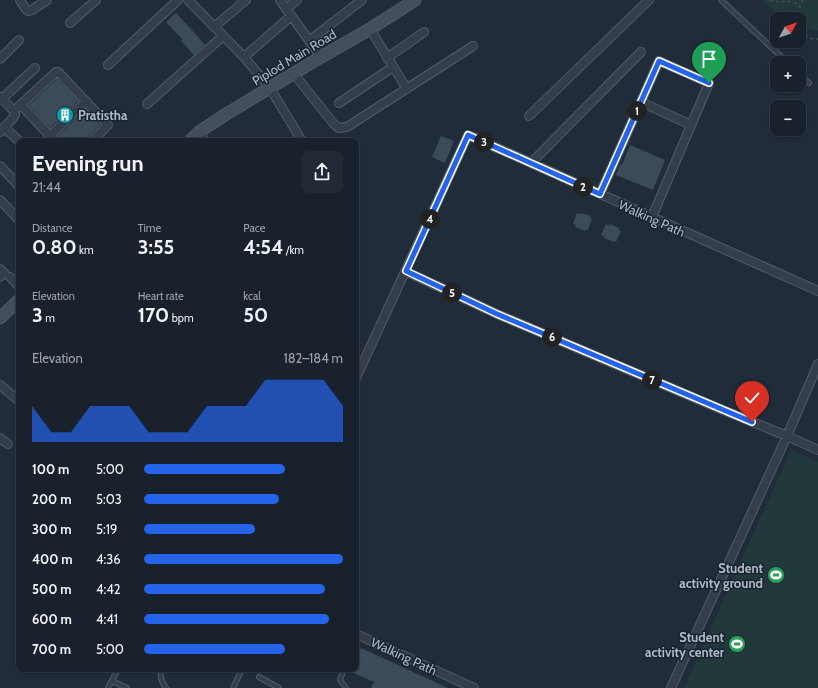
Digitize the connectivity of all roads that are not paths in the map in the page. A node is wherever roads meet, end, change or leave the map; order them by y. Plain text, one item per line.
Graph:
1 (20, 0) edge
2 (96, 0) edge
3 (178, 0) edge
4 (188, 0) edge
5 (246, 0) edge
6 (280, 0) edge
7 (297, 0) edge
8 (362, 0) edge
9 (415, 0) edge
10 (649, 0) edge
11 (721, 0) edge
12 (41, 2) edge
13 (286, 9) junction
14 (291, 16) junction
15 (70, 23) dead end
16 (214, 27) junction
17 (370, 29) junction
18 (424, 32) dead end
19 (222, 36) junction
20 (19, 40) dead end
21 (308, 41) junction
22 (473, 46) dead end
23 (641, 52) dead end
24 (781, 56) edge
25 (244, 57) junction
26 (321, 57) junction
27 (387, 58) junction
28 (0, 59) edge
29 (108, 65) dead end
30 (393, 67) junction
31 (35, 68) dead end
32 (294, 74) junction
33 (806, 80) edge
34 (809, 83) dead end
35 (270, 88) junction
36 (407, 89) junction
37 (1, 98) edge
38 (86, 101) junction
39 (640, 102) junction
40 (339, 103) dead end
41 (147, 104) dead end
42 (21, 105) junction
43 (14, 111) junction
44 (528, 116) dead end
45 (691, 125) junction
46 (2, 129) edge
47 (202, 137) edge
48 (52, 138) edge
49 (95, 138) edge
50 (300, 138) edge
51 (16, 140) edge
52 (531, 163) junction
53 (0, 166) edge
54 (16, 183) edge
55 (600, 194) junction
56 (0, 200) edge
57 (16, 217) edge
58 (652, 217) junction
59 (0, 269) edge
60 (405, 271) junction
61 (10, 276) dead end
62 (0, 277) edge
63 (16, 283) edge
64 (818, 292) edge
65 (16, 303) edge
66 (0, 318) edge
67 (818, 364) edge
68 (359, 371) edge
69 (0, 386) edge
70 (16, 399) edge
71 (787, 436) junction
72 (0, 438) edge
73 (8, 444) dead end
74 (818, 450) edge
75 (359, 636) edge
76 (116, 672) edge
77 (161, 672) edge
78 (241, 672) edge
79 (343, 672) edge
80 (259, 677) dead end
81 (112, 681) junction
82 (108, 688) edge
83 (127, 688) edge
84 (166, 688) edge
85 (233, 688) edge
86 (279, 688) edge
87 (346, 688) edge
88 (474, 688) edge
89 (671, 688) edge

1 - 12 street
2 - 15 street
3 - 29 street
4 - 16 street
5 - 16 street
6 - 13 street
7 - 13 street
8 - 21 street
9 - 17 street, Piplod Main Road
10 - 44 street
11 - 24 lane
13 - 14 street
14 - 21 street
14 - 25 street
16 - 19 street
17 - 26 street, Piplod Main Road
17 - 27 street
18 - 27 street
19 - 25 street
19 - 41 street
20 - 28 street
21 - 26 street
22 - 36 street
23 - 52 street
25 - 35 street
26 - 32 street, Piplod Main Road
27 - 30 street
30 - 36 street
30 - 40 street
31 - 37 street
32 - 35 street, Piplod Main Road
32 - 36 street
33 - 34 lane
35 - 47 street, Piplod Main Road
35 - 50 street
37 - 43 street
38 - 42 street
38 - 48 street
38 - 49 street
39 - 45 street
39 - 45 street
39 - 55 street
42 - 43 street
42 - 48 street
43 - 46 street
45 - 58 street
46 - 51 street
52 - 55 street, Walking Path
52 - 60 street, Walking Path
53 - 54 street
55 - 58 street, Walking Path
56 - 57 street
58 - 64 street, Walking Path
59 - 62 street
60 - 68 street, Walking Path
60 - 71 street
61 - 63 street
65 - 66 street
67 - 71 street
69 - 70 street
71 - 74 street
71 - 89 street
72 - 73 street
75 - 88 street, Walking Path
76 - 81 lane
77 - 84 lane
78 - 85 lane
79 - 87 lane
80 - 86 lane
81 - 82 lane
81 - 83 lane

